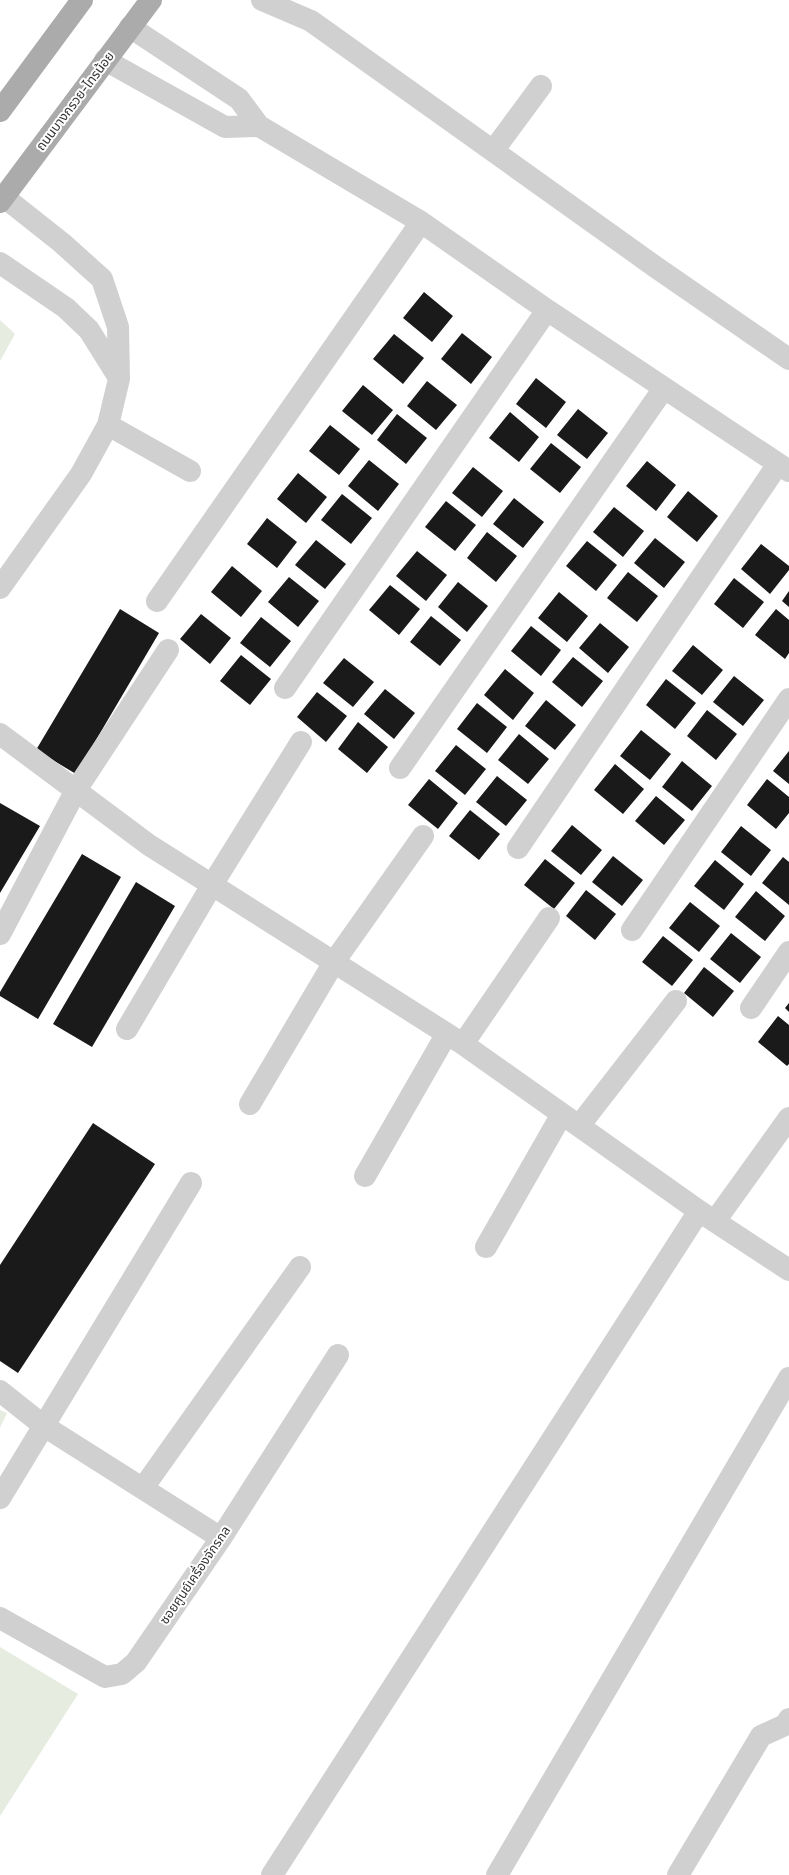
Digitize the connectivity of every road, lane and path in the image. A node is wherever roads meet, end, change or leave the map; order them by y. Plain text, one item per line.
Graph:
1 (82, 0) edge
2 (151, 0) edge
3 (262, 0) edge
4 (298, 0) edge
5 (311, 22) junction
6 (130, 27) junction
7 (105, 60) junction
8 (541, 86) dead end
9 (0, 111) edge
10 (259, 126) junction
11 (493, 151) junction
12 (2, 199) edge
13 (421, 222) junction
14 (0, 263) edge
15 (547, 310) junction
16 (789, 359) edge
17 (119, 379) junction
18 (664, 388) junction
19 (108, 425) junction
20 (783, 468) edge
21 (190, 471) dead end
22 (0, 588) edge
23 (157, 601) dead end
24 (168, 650) dead end
25 (286, 688) dead end
26 (789, 699) edge
27 (0, 734) edge
28 (301, 742) dead end
29 (400, 768) dead end
30 (76, 790) junction
31 (423, 836) dead end
32 (518, 848) dead end
33 (212, 885) junction
34 (549, 918) dead end
35 (632, 930) dead end
36 (0, 934) edge
37 (789, 952) edge
38 (334, 962) junction
39 (676, 1001) dead end
40 (751, 1008) dead end
41 (127, 1029) dead end
42 (454, 1039) junction
43 (250, 1104) dead end
44 (789, 1118) edge
45 (571, 1120) junction
46 (365, 1176) dead end
47 (191, 1183) dead end
48 (707, 1216) junction
49 (486, 1246) dead end
50 (300, 1267) dead end
51 (789, 1270) edge
52 (338, 1355) dead end
53 (789, 1378) edge
54 (0, 1391) edge
55 (44, 1426) junction
56 (143, 1488) junction
57 (0, 1498) edge
58 (221, 1538) junction
59 (0, 1618) edge
60 (788, 1724) edge
61 (272, 1875) edge
62 (497, 1875) edge
63 (678, 1875) edge

1 - 9 main road
2 - 6 main road, ถนนบางกรวย-ไทรน้อย
3 - 5 street
4 - 5 street
5 - 11 street
6 - 7 main road, ถนนบางกรวย-ไทรน้อย
6 - 10 street
7 - 10 street
7 - 12 main road, ถนนบางกรวย-ไทรน้อย
8 - 11 street
10 - 13 street
11 - 16 street
12 - 17 street
13 - 15 street
13 - 23 street
14 - 17 street
15 - 18 street
15 - 25 street
17 - 19 street
18 - 20 street
18 - 29 street
19 - 21 street
19 - 22 street
20 - 32 street
24 - 30 street
26 - 35 street
27 - 30 street
28 - 33 street
30 - 33 street
30 - 36 street
31 - 38 street
33 - 38 street
33 - 41 street
34 - 42 street
37 - 40 street
38 - 42 street
38 - 43 street
39 - 45 street
42 - 45 street
42 - 46 street
44 - 48 street
45 - 48 street
45 - 49 street
47 - 55 street
48 - 51 street
48 - 61 street
50 - 56 street
52 - 58 street, ซอยศูนย์เครื่องจักรกล
53 - 62 street
54 - 55 street
55 - 56 street
55 - 57 street
56 - 58 street
58 - 59 street, ซอยศูนย์เครื่องจักรกล
60 - 63 street

